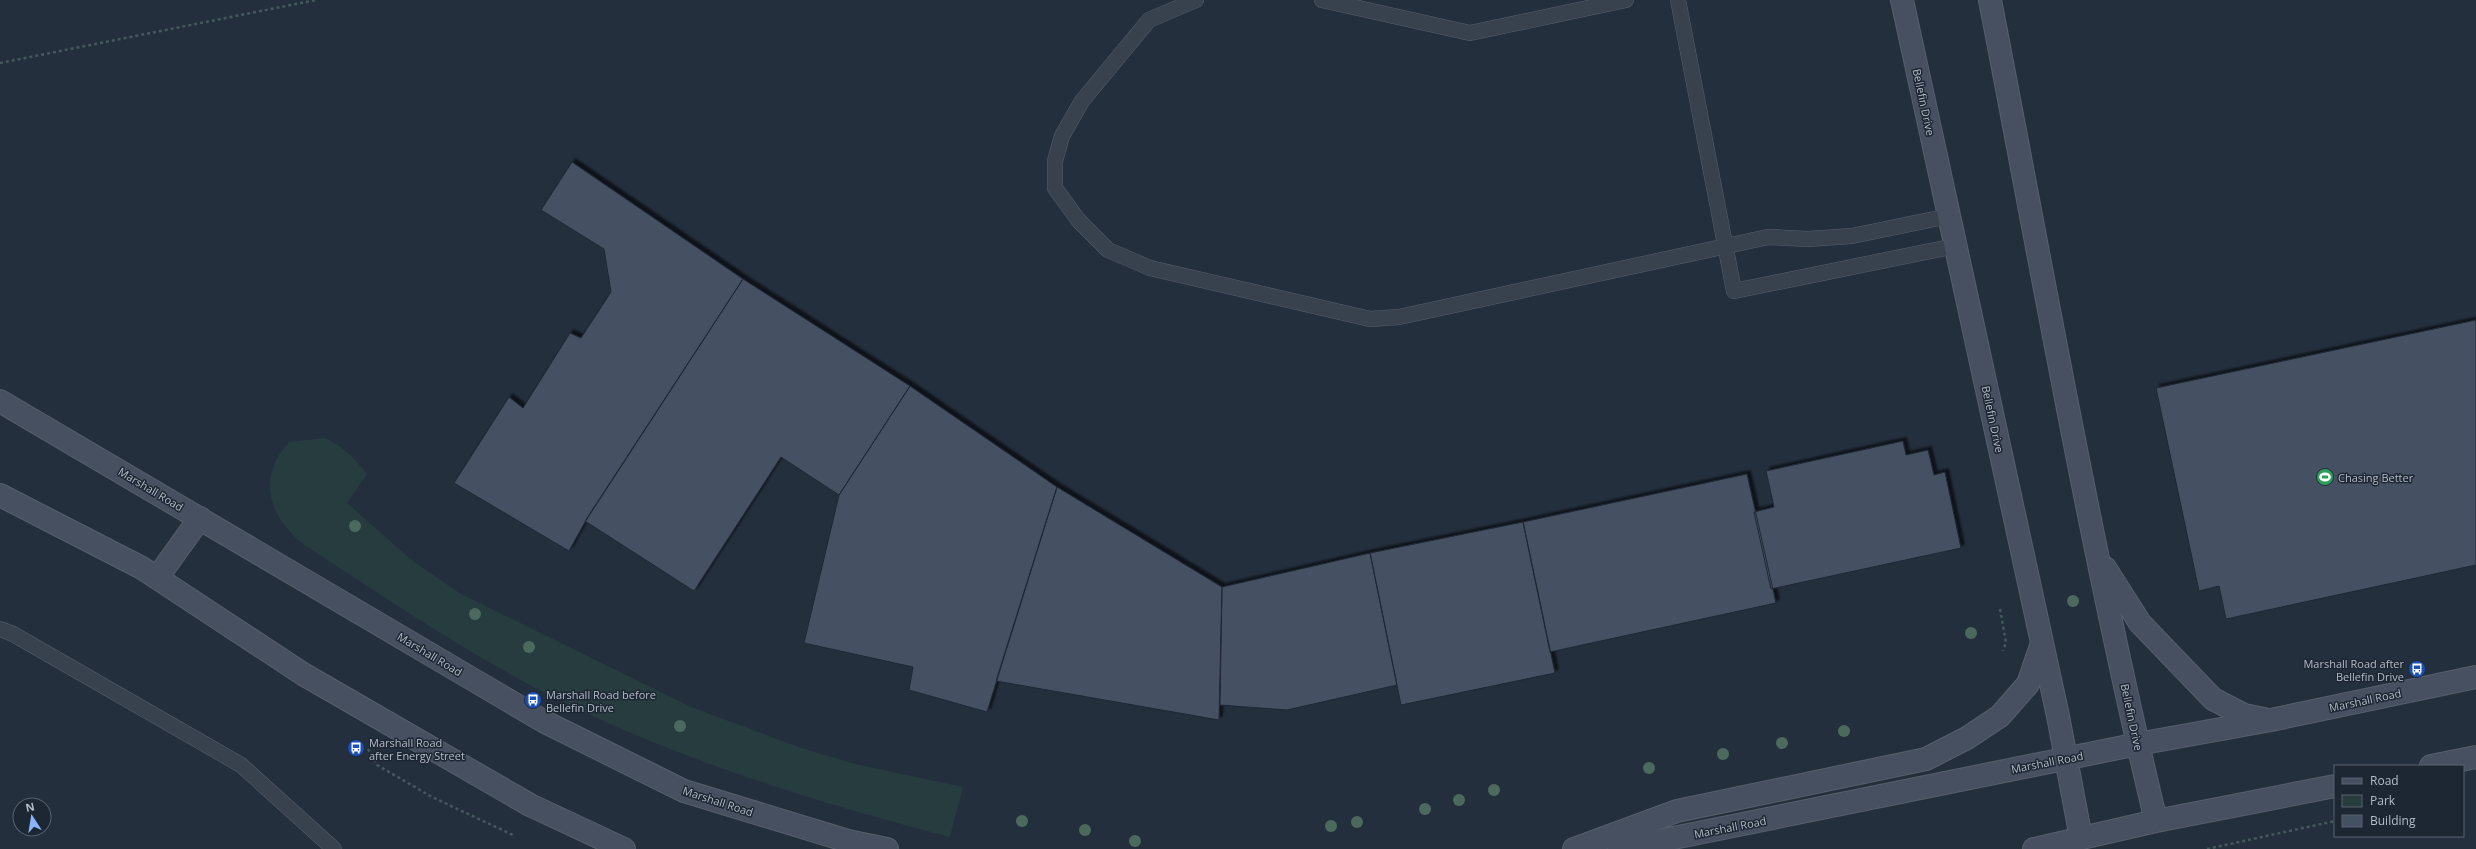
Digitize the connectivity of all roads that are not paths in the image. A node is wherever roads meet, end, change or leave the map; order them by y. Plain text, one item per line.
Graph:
1 (1196, 0) edge
2 (1322, 0) edge
3 (1626, 0) edge
4 (1678, 0) edge
5 (1902, 0) edge
6 (1990, 0) edge
7 (1949, 216) junction
8 (1726, 245) junction
9 (1956, 246) junction
10 (0, 401) edge
11 (0, 494) edge
12 (200, 518) junction
13 (2099, 558) junction
14 (157, 578) junction
15 (0, 629) edge
16 (2042, 643) junction
17 (2476, 677) edge
18 (2271, 720) junction
19 (2138, 744) junction
20 (2476, 757) edge
21 (2066, 759) junction
22 (2436, 765) edge
23 (2334, 786) edge
24 (2156, 821) junction
25 (2082, 838) junction
26 (334, 849) edge
27 (624, 849) edge
28 (887, 849) edge
29 (1574, 849) edge
30 (1619, 849) edge
31 (2034, 849) edge

1 - 8 lane
2 - 3 lane
4 - 8 lane
5 - 7 main road, Bellefin Drive
6 - 13 main road, Bellefin Drive
7 - 8 lane
7 - 9 main road, Bellefin Drive
8 - 9 lane
9 - 16 main road, Bellefin Drive
10 - 12 main road, Marshall Road
11 - 14 main road
12 - 14 main road
12 - 28 main road, Marshall Road
13 - 18 main road
13 - 19 main road, Bellefin Drive
14 - 27 main road
15 - 26 lane
16 - 21 main road, Bellefin Drive
16 - 29 main road
17 - 18 main road, Marshall Road
18 - 19 main road, Marshall Road
19 - 21 main road, Marshall Road
19 - 24 main road, Bellefin Drive
20 - 22 main road
21 - 25 main road, Bellefin Drive
21 - 30 main road, Marshall Road
23 - 24 main road
24 - 25 main road
25 - 31 main road

